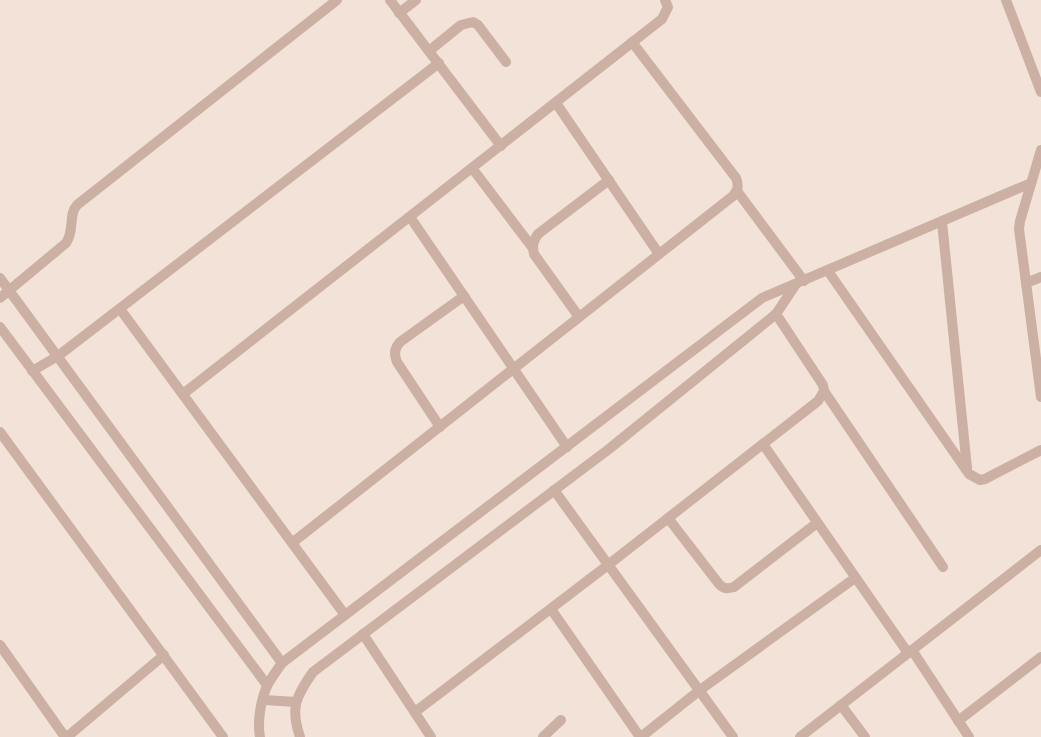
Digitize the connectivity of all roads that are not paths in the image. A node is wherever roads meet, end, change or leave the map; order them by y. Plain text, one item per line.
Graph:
1 (337, 0) edge
2 (390, 0) edge
3 (416, 0) edge
4 (665, 0) edge
5 (1006, 0) edge
6 (399, 13) junction
7 (632, 42) junction
8 (429, 51) junction
9 (506, 62) dead end
10 (439, 64) junction
11 (1041, 92) edge
12 (556, 103) junction
13 (501, 146) junction
14 (1041, 150) edge
15 (472, 168) junction
16 (609, 180) junction
17 (1031, 183) junction
18 (737, 191) junction
19 (410, 217) junction
20 (942, 222) junction
21 (532, 247) junction
22 (659, 254) junction
23 (828, 271) junction
24 (1041, 277) edge
25 (0, 278) edge
26 (800, 283) junction
27 (1026, 283) junction
28 (8, 290) junction
29 (464, 296) junction
30 (0, 298) edge
31 (120, 309) junction
32 (776, 314) junction
33 (579, 317) junction
34 (0, 327) edge
35 (58, 356) junction
36 (514, 368) junction
37 (32, 371) junction
38 (824, 391) junction
39 (183, 394) junction
40 (1041, 397) edge
41 (440, 426) junction
42 (0, 432) edge
43 (762, 444) junction
44 (567, 447) junction
45 (1041, 450) edge
46 (967, 471) junction
47 (554, 490) junction
48 (668, 518) junction
49 (817, 523) junction
50 (292, 543) junction
51 (1041, 550) edge
52 (608, 565) junction
53 (943, 567) dead end
54 (855, 578) junction
55 (551, 609) junction
56 (345, 615) junction
57 (363, 634) junction
58 (0, 645) edge
59 (910, 652) junction
60 (164, 655) junction
61 (1041, 657) edge
62 (282, 663) junction
63 (267, 685) junction
64 (700, 690) junction
65 (264, 700) junction
66 (296, 702) junction
67 (841, 705) junction
68 (415, 712) junction
69 (561, 720) dead end
70 (958, 722) junction
71 (66, 737) edge
72 (223, 737) edge
73 (260, 737) edge
74 (300, 737) edge
75 (431, 737) edge
76 (542, 737) edge
77 (640, 737) edge
78 (733, 737) edge
79 (800, 737) edge
80 (865, 737) edge
81 (969, 737) edge

1 - 28 street
2 - 6 street
3 - 6 street
4 - 7 street
5 - 11 street
6 - 8 street
7 - 12 street
7 - 18 street
8 - 9 street
8 - 10 street
10 - 13 street
10 - 31 street
12 - 13 street
12 - 16 street
13 - 15 street
14 - 17 street
15 - 19 street
15 - 21 street
16 - 21 street
16 - 22 street
17 - 20 street
17 - 27 street
18 - 22 street
18 - 26 street
19 - 29 street
19 - 39 street
20 - 23 street
20 - 46 street
21 - 33 street
22 - 33 street
23 - 26 street
23 - 46 street
24 - 27 street
25 - 28 street
26 - 32 street
26 - 44 street
27 - 40 street
28 - 30 street
28 - 35 street
29 - 36 street
29 - 41 street
31 - 35 street
31 - 39 street
32 - 38 street
32 - 47 street
33 - 36 street
34 - 37 street
35 - 37 street
35 - 62 street
36 - 41 street
36 - 44 street
37 - 63 street
38 - 43 street
38 - 53 street
39 - 50 street
41 - 50 street
42 - 60 street
43 - 48 street
43 - 49 street
44 - 56 street
45 - 46 street
47 - 52 street
47 - 57 street
48 - 49 street
48 - 52 street
49 - 54 street
50 - 56 street
51 - 59 street
52 - 55 street
52 - 64 street
54 - 59 street
54 - 64 street
55 - 68 street
55 - 77 street
56 - 62 street
57 - 66 street
57 - 68 street
58 - 71 street
59 - 67 street
59 - 70 street
60 - 71 street
60 - 72 street
61 - 70 street
62 - 63 street
63 - 65 street
64 - 77 street
64 - 78 street
65 - 66 street
65 - 73 street
66 - 74 street
67 - 79 street
67 - 80 street
68 - 75 street
69 - 76 street
70 - 81 street

